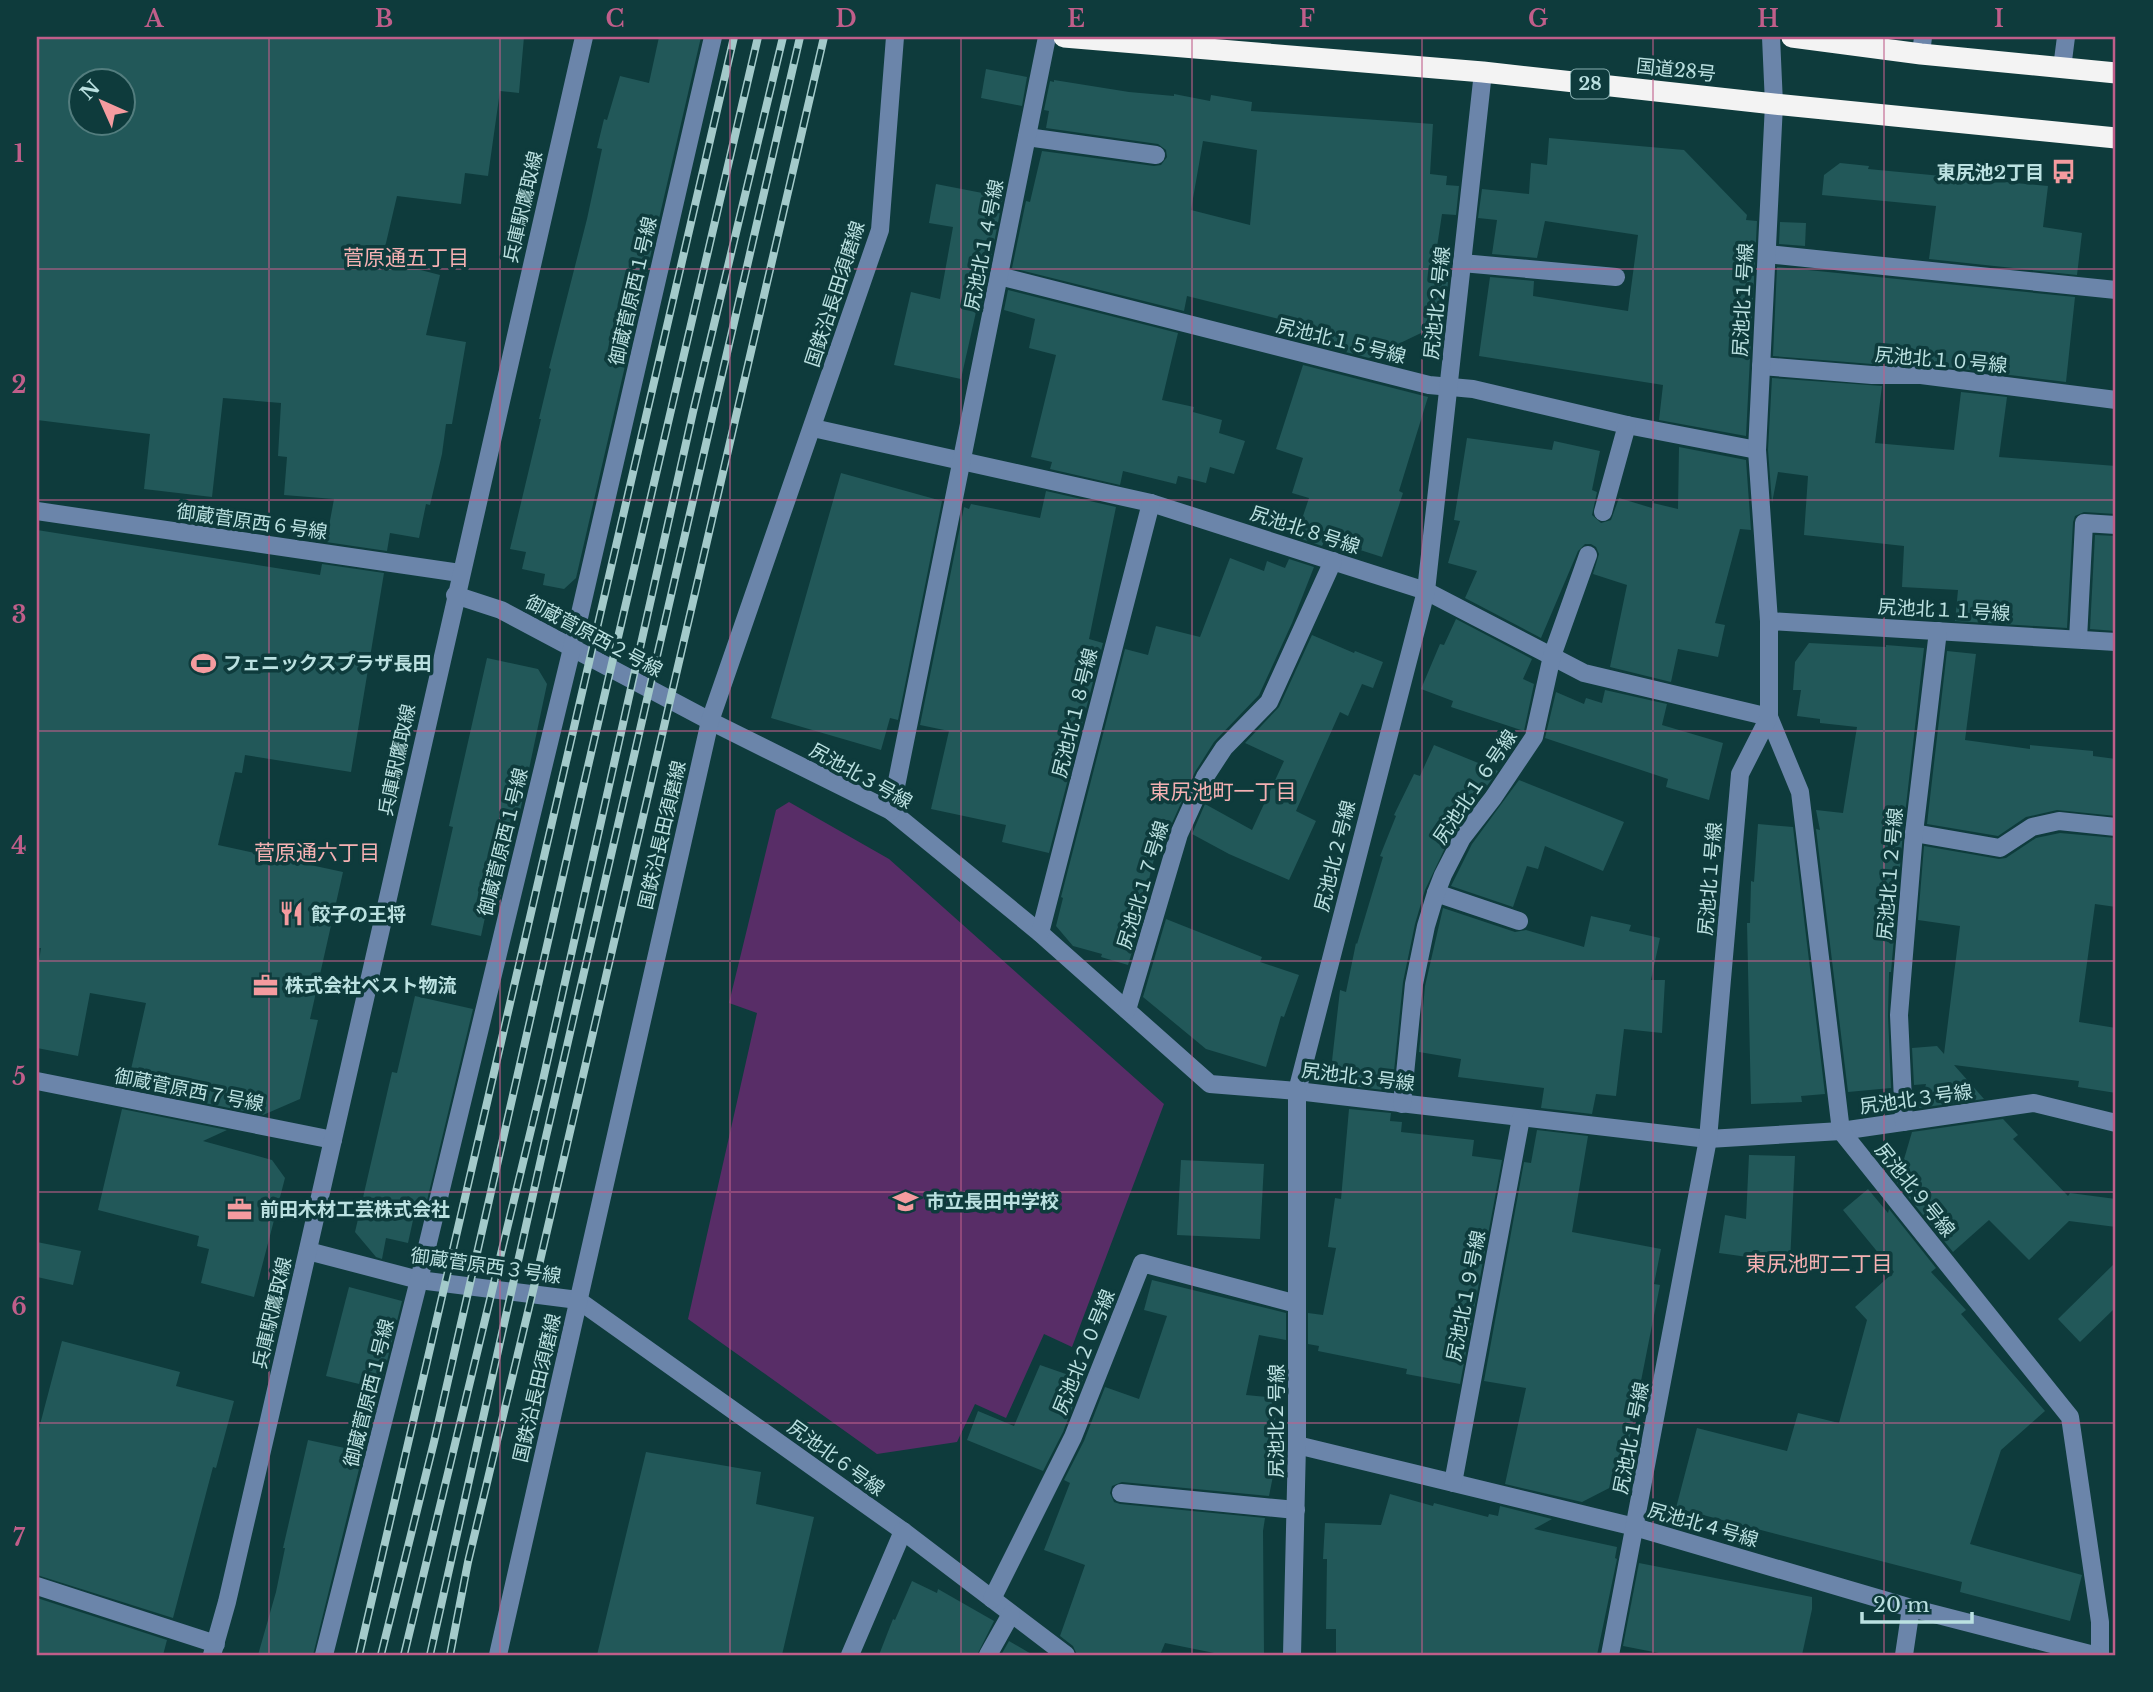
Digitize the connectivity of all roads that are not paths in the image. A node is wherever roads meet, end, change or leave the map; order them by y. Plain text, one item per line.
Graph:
1 (584, 37) edge
2 (713, 37) edge
3 (895, 37) edge
4 (1047, 37) edge
5 (1064, 37) edge
6 (1770, 37) edge
7 (1792, 37) edge
8 (2066, 37) edge
9 (1922, 45) edge
10 (2062, 68) junction
11 (1483, 72) junction
12 (2116, 73) edge
13 (1774, 104) junction
14 (1027, 137) junction
15 (2116, 138) edge
16 (1156, 155) dead end
17 (1767, 254) junction
18 (1462, 263) junction
19 (999, 276) junction
20 (1616, 278) dead end
21 (2116, 290) edge
22 (1761, 366) junction
23 (1448, 386) junction
24 (2116, 400) edge
25 (1627, 425) junction
26 (813, 428) junction
27 (1757, 450) junction
28 (962, 461) junction
29 (1151, 503) junction
30 (37, 511) edge
31 (1603, 512) dead end
32 (2116, 525) edge
33 (1588, 555) dead end
34 (1333, 561) junction
35 (460, 573) junction
36 (1426, 590) junction
37 (455, 595) junction
38 (1769, 621) junction
39 (1938, 631) junction
40 (2078, 639) junction
41 (2116, 642) edge
42 (572, 648) junction
43 (1552, 656) junction
44 (1769, 717) junction
45 (710, 720) junction
46 (891, 811) junction
47 (2116, 827) edge
48 (1914, 833) junction
49 (1436, 893) junction
50 (1519, 921) dead end
51 (1040, 933) junction
52 (1127, 1010) junction
53 (37, 1081) edge
54 (1297, 1091) junction
55 (1402, 1104) junction
56 (1521, 1118) junction
57 (1903, 1122) junction
58 (2116, 1124) edge
59 (1841, 1131) junction
60 (1708, 1139) junction
61 (333, 1140) junction
62 (308, 1251) junction
63 (419, 1280) junction
64 (578, 1300) junction
65 (1297, 1304) junction
66 (1297, 1445) junction
67 (1453, 1483) junction
68 (1121, 1493) dead end
69 (1296, 1510) junction
70 (1635, 1527) junction
71 (903, 1531) junction
72 (37, 1586) edge
73 (992, 1599) junction
74 (1911, 1608) junction
75 (1011, 1614) junction
76 (214, 1650) edge
77 (324, 1655) edge
78 (498, 1655) edge
79 (850, 1655) edge
80 (988, 1655) edge
81 (1064, 1655) edge
82 (1292, 1655) edge
83 (1610, 1655) edge
84 (1904, 1655) edge
85 (2094, 1655) edge
86 (2100, 1655) edge

1 - 35 street, 兵庫駅鷹取線
2 - 42 street, 御蔵菅原西１号線
3 - 26 street, 国鉄沿長田須磨線
4 - 14 street, 尻池北１４号線
5 - 11 highway, 国道28号 / 28
6 - 13 street, 尻池北１号線
7 - 9 highway
8 - 10 street
9 - 10 highway
10 - 12 highway
11 - 13 highway, 国道28号 / 28
11 - 18 street, 尻池北２号線
13 - 15 highway, 国道28号 / 28
13 - 17 street, 尻池北１号線
14 - 16 street
14 - 19 street, 尻池北１４号線
17 - 21 street
17 - 22 street, 尻池北１号線
18 - 20 street
18 - 23 street, 尻池北２号線
19 - 23 street, 尻池北１５号線
19 - 28 street, 尻池北１４号線
22 - 24 street, 尻池北１０号線
22 - 27 street, 尻池北１号線
23 - 25 street, 尻池北１５号線
23 - 36 street, 尻池北２号線
25 - 27 street, 尻池北１５号線
25 - 31 street
26 - 28 street, 尻池北８号線
26 - 45 street, 国鉄沿長田須磨線
27 - 38 street, 尻池北１号線
28 - 29 street, 尻池北８号線
28 - 46 street, 尻池北１４号線
29 - 34 street, 尻池北８号線
29 - 51 street, 尻池北１８号線
30 - 35 street, 御蔵菅原西６号線
32 - 40 street
33 - 43 street, 尻池北１６号線
34 - 36 street, 尻池北８号線
34 - 52 street, 尻池北１７号線
35 - 37 street, 兵庫駅鷹取線
36 - 43 street, 尻池北８号線
36 - 54 street, 尻池北２号線
37 - 42 street, 御蔵菅原西２号線
37 - 61 street, 兵庫駅鷹取線
38 - 39 street, 尻池北１１号線
38 - 44 street, 尻池北１号線
39 - 40 street, 尻池北１１号線
39 - 48 street, 尻池北１２号線
40 - 41 street, 尻池北１１号線
42 - 45 street, 御蔵菅原西２号線
42 - 63 street, 御蔵菅原西１号線
43 - 44 street, 尻池北８号線
43 - 49 street, 尻池北１６号線
44 - 59 street
44 - 60 street, 尻池北１号線
45 - 46 street, 尻池北３号線
45 - 64 street, 国鉄沿長田須磨線
46 - 51 street, 尻池北３号線
47 - 48 street
48 - 57 street, 尻池北１２号線
49 - 50 street
49 - 55 street, 尻池北１６号線
51 - 52 street, 尻池北３号線
52 - 54 street, 尻池北３号線
53 - 61 street, 御蔵菅原西７号線
54 - 55 street, 尻池北３号線
54 - 65 street, 尻池北２号線
55 - 56 street, 尻池北３号線
56 - 60 street, 尻池北３号線
56 - 67 street, 尻池北１９号線
57 - 58 street, 尻池北３号線
57 - 59 street, 尻池北３号線
59 - 60 street, 尻池北３号線
59 - 86 street, 尻池北９号線
60 - 70 street, 尻池北１号線
61 - 62 street, 兵庫駅鷹取線
62 - 63 street, 御蔵菅原西３号線
62 - 76 street, 兵庫駅鷹取線
63 - 64 street, 御蔵菅原西３号線
63 - 77 street, 御蔵菅原西１号線
64 - 71 street, 尻池北６号線
64 - 78 street, 国鉄沿長田須磨線
65 - 66 street, 尻池北２号線
65 - 73 street, 尻池北２０号線
66 - 67 street, 尻池北４号線
66 - 69 street, 尻池北２号線
67 - 70 street, 尻池北４号線
68 - 69 street
69 - 82 street, 尻池北２号線
70 - 74 street, 尻池北４号線
70 - 83 street, 尻池北１号線
71 - 73 street, 尻池北６号線
71 - 79 street
72 - 76 street
73 - 75 street, 尻池北６号線
74 - 84 street
74 - 85 street, 尻池北４号線
75 - 80 street
75 - 81 street, 尻池北６号線

